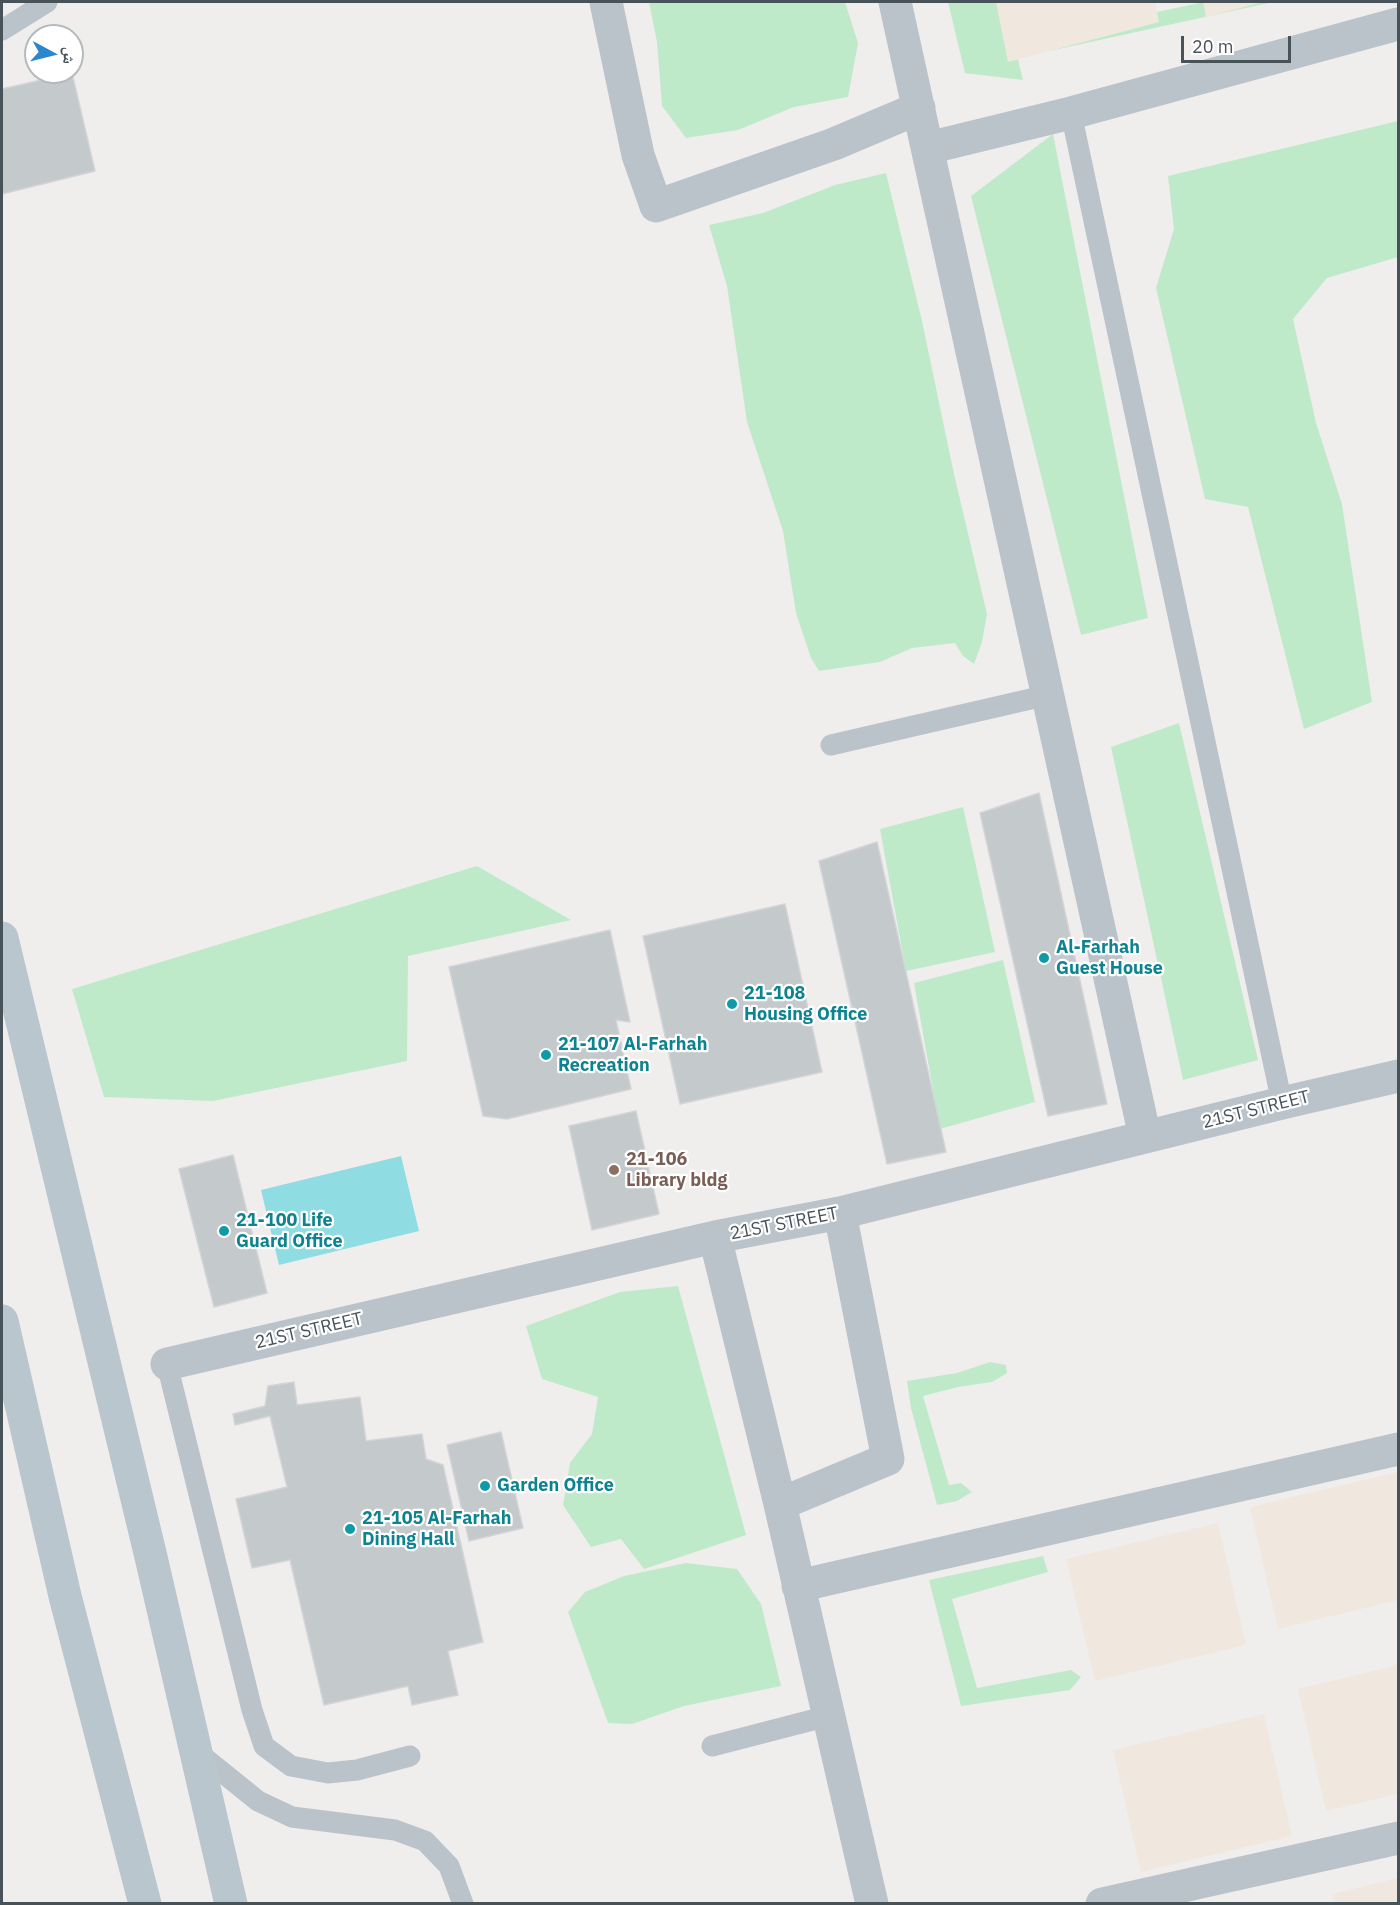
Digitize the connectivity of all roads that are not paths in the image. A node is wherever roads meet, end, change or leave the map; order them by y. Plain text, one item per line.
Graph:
1 (47, 2) edge
2 (606, 2) edge
3 (896, 2) edge
4 (10, 17) edge
5 (1398, 24) edge
6 (919, 108) junction
7 (1071, 113) junction
8 (928, 148) junction
9 (1048, 695) junction
10 (831, 745) dead end
11 (3, 951) edge
12 (1398, 1076) edge
13 (1282, 1103) junction
14 (1145, 1137) junction
15 (840, 1213) junction
16 (715, 1237) junction
17 (2, 1321) edge
18 (167, 1364) joint
19 (1398, 1449) edge
20 (780, 1504) junction
21 (798, 1586) junction
22 (828, 1716) junction
23 (712, 1746) dead end
24 (196, 1751) junction
25 (410, 1756) dead end
26 (1398, 1838) edge
27 (145, 1904) edge
28 (231, 1904) edge
29 (463, 1904) edge
30 (872, 1904) edge
31 (1102, 1904) edge

1 - 4 lane
2 - 6 street
3 - 6 street
5 - 7 street
6 - 8 street
7 - 8 street
7 - 13 lane
8 - 9 street
9 - 10 lane
9 - 14 street
11 - 24 street
12 - 13 street, 21ST STREET
13 - 14 street, 21ST STREET
14 - 15 street, 21ST STREET
15 - 16 street, 21ST STREET
15 - 20 street
16 - 18 street, 21ST STREET
16 - 20 street
17 - 27 street
18 - 25 lane
19 - 21 street
20 - 21 street
21 - 22 street
22 - 23 lane
22 - 30 street
24 - 28 street
24 - 29 lane
26 - 31 street

